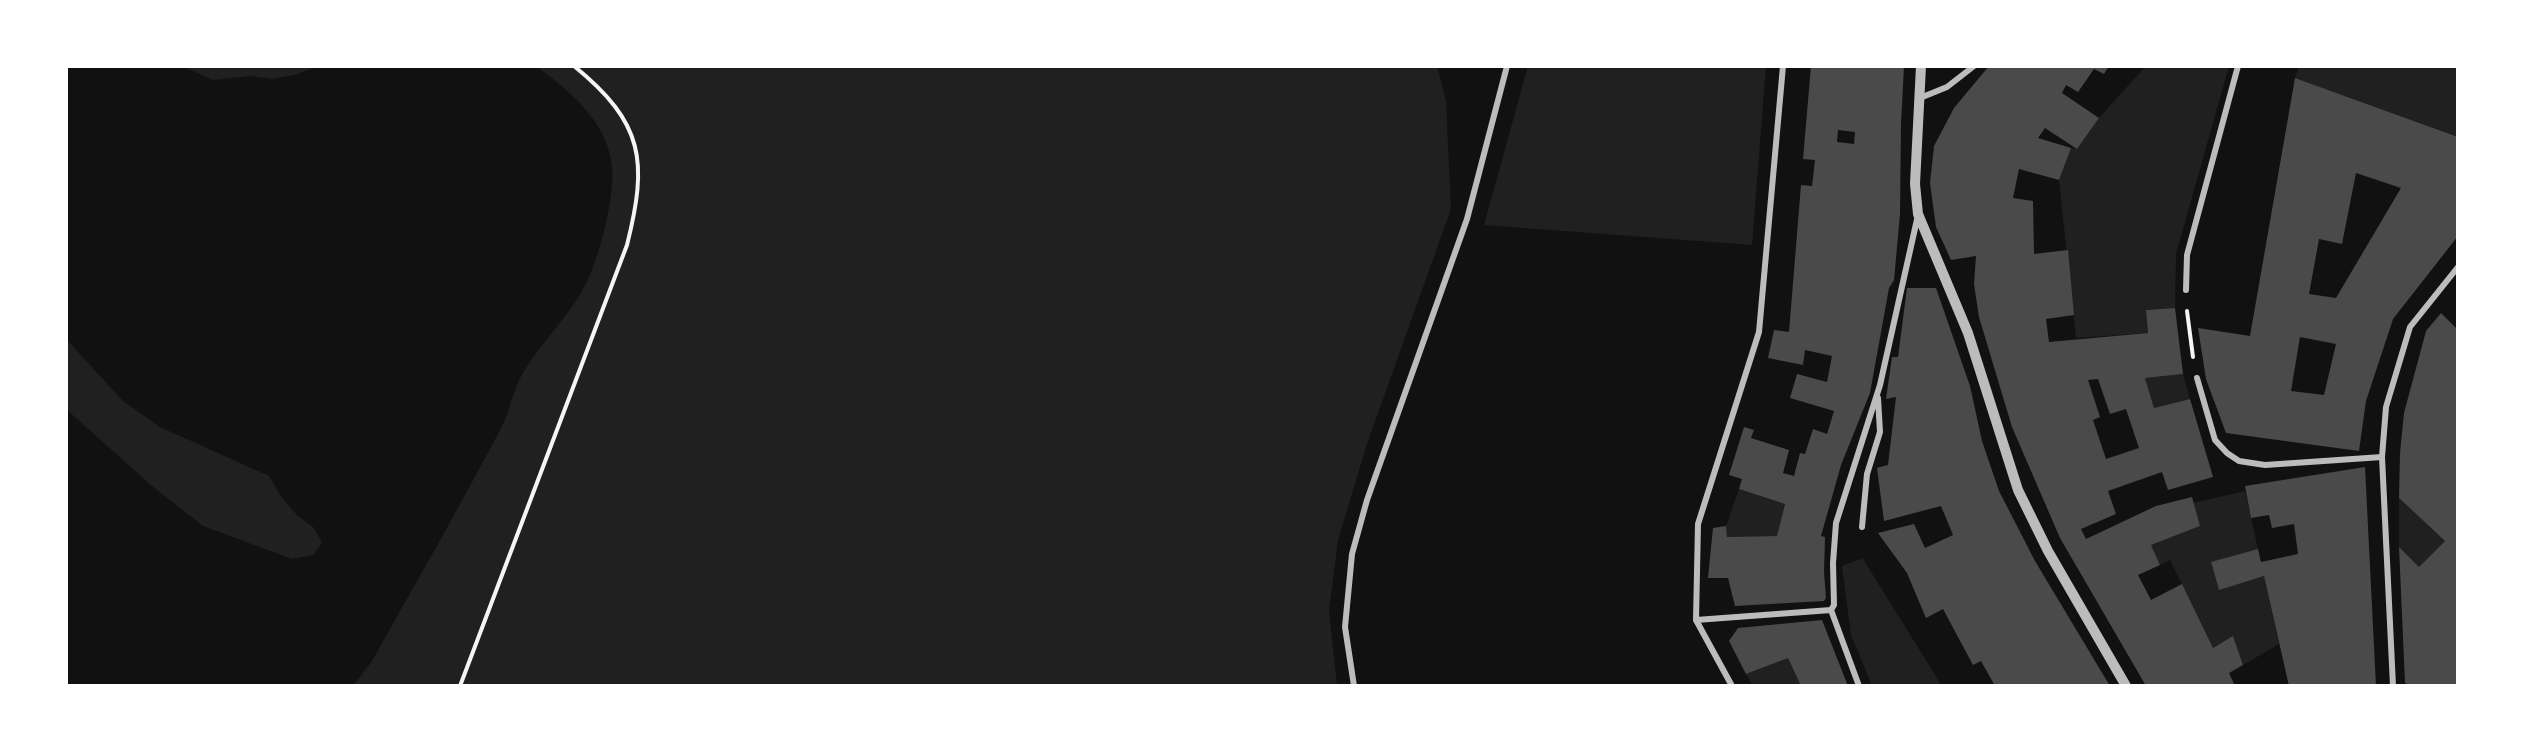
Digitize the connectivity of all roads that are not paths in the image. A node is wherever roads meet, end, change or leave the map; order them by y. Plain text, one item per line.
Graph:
1 (1507, 66) edge
2 (1783, 66) edge
3 (1921, 66) edge
4 (1974, 66) edge
5 (2238, 66) edge
6 (1920, 98) junction
7 (1918, 214) junction
8 (2458, 267) edge
9 (2186, 290) road end
10 (2197, 378) road end
11 (1877, 395) junction
12 (2382, 457) junction
13 (1862, 527) dead end
14 (1831, 610) junction
15 (1696, 620) junction
16 (1354, 686) edge
17 (1732, 686) edge
18 (1859, 686) edge
19 (2126, 686) edge
20 (2393, 686) edge

1 - 16 street
2 - 15 street
3 - 6 street
4 - 6 street
5 - 9 street
6 - 7 street
7 - 11 street
7 - 19 street
8 - 12 street
10 - 12 street
11 - 13 street
11 - 14 street
12 - 20 street
14 - 15 street
14 - 18 street
15 - 17 street

